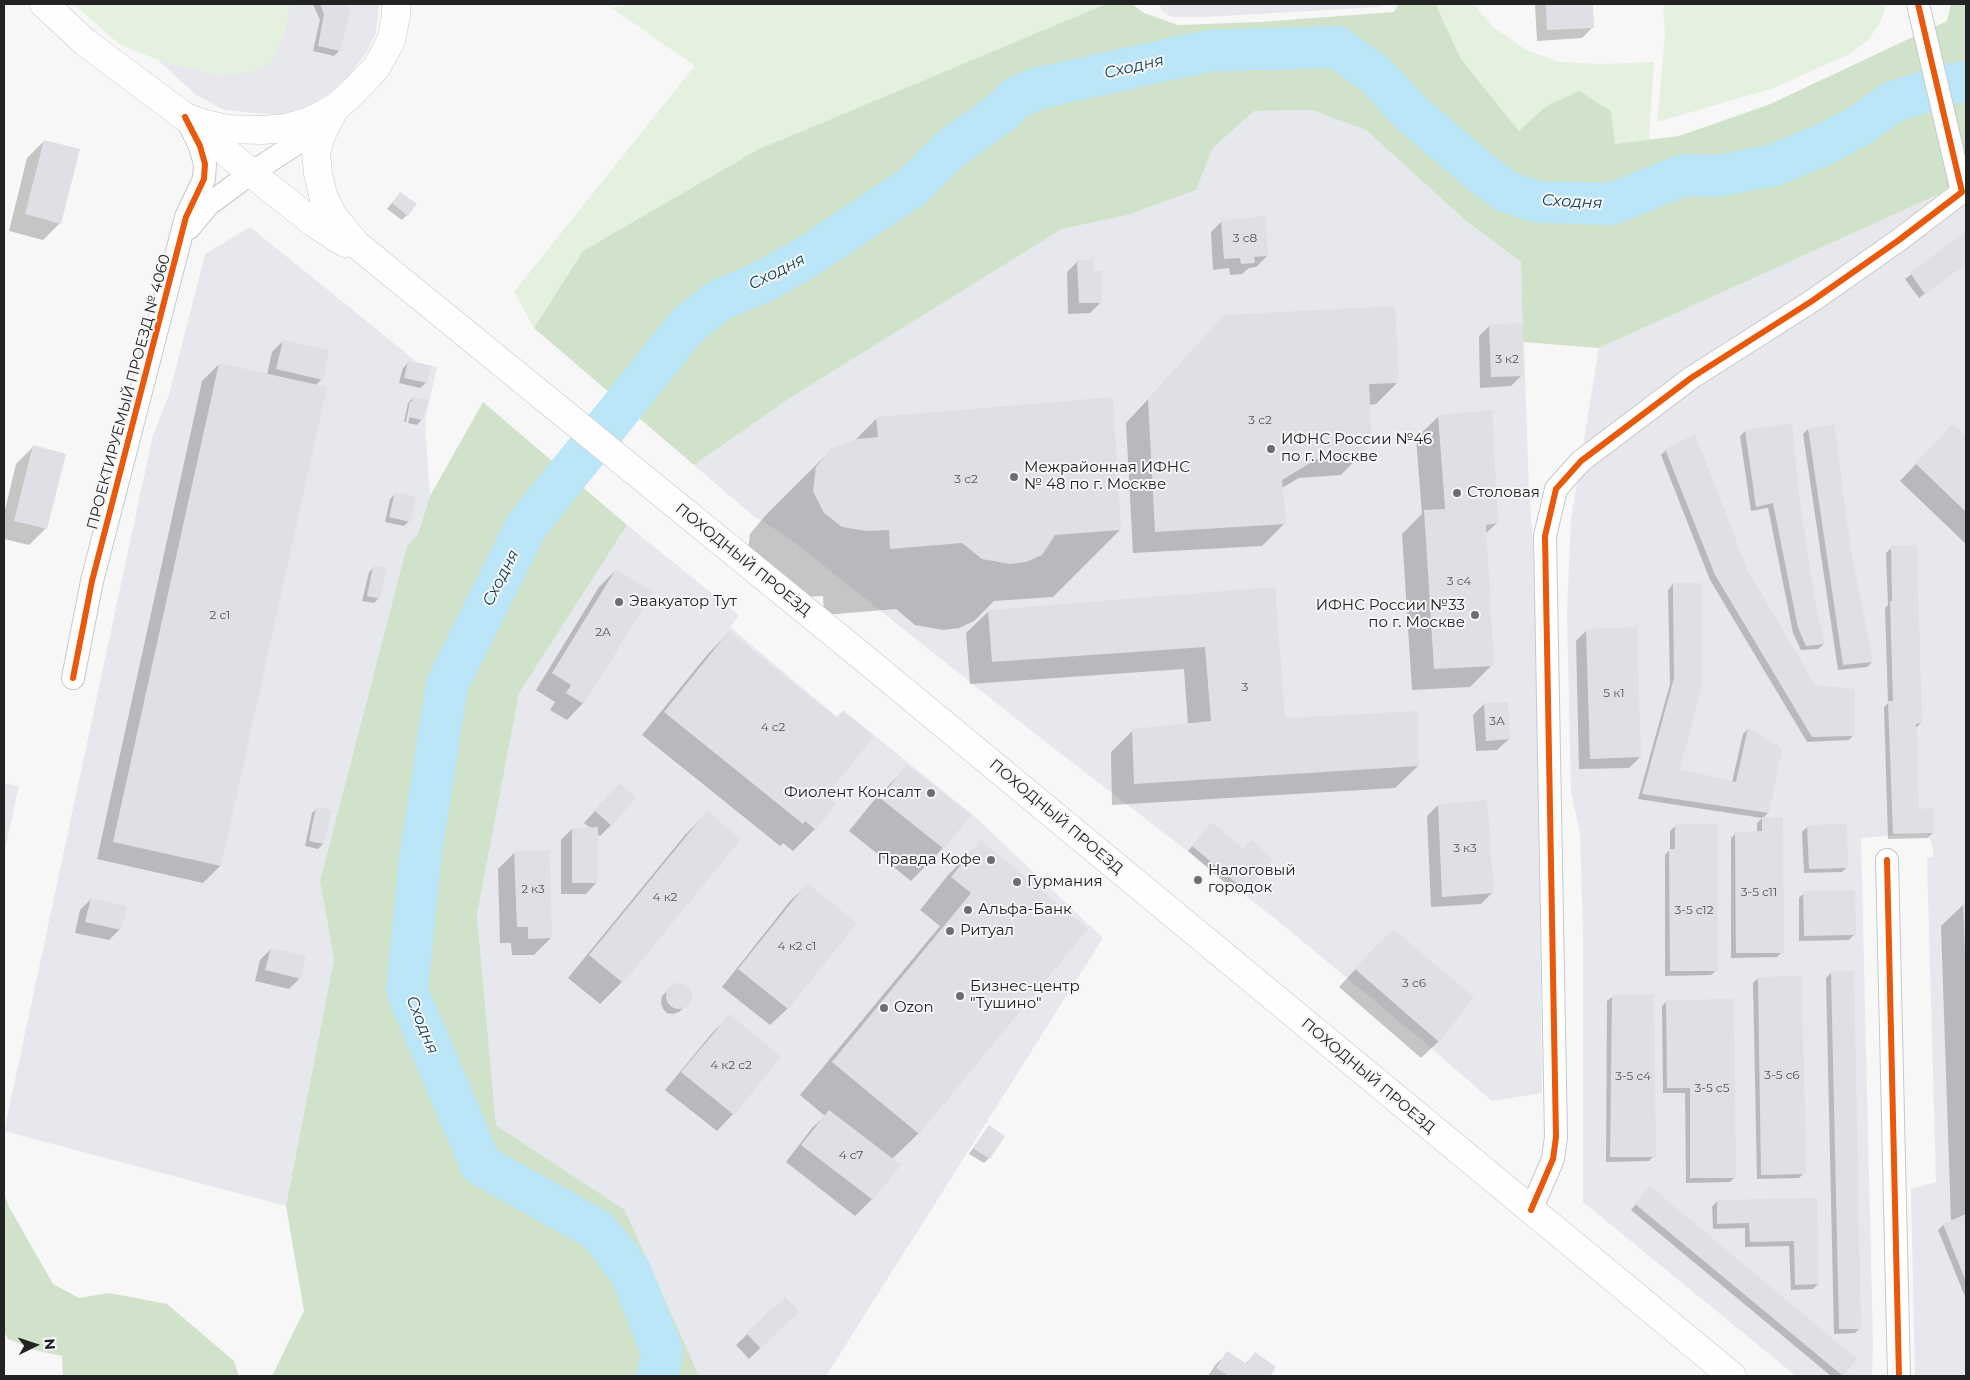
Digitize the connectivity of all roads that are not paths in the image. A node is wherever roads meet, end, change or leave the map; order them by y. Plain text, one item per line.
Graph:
1 (44, 4) edge
2 (396, 4) edge
3 (1918, 4) edge
4 (61, 15) edge
5 (335, 108) junction
6 (186, 117) junction
7 (251, 173) junction
8 (182, 237) junction
9 (377, 262) junction
10 (72, 678) dead end
11 (1887, 860) dead end
12 (1531, 1210) junction
13 (1722, 1371) edge
14 (1898, 1375) edge

1 - 4 main road, ПОХОДНЫЙ ПРОЕЗД
2 - 5 main road
3 - 12 street
4 - 6 main road, ПОХОДНЫЙ ПРОЕЗД
5 - 6 main road
5 - 7 street, ПРОЕКТИРУЕМЫЙ ПРОЕЗД № 4060
5 - 9 main road, ПОХОДНЫЙ ПРОЕЗД
6 - 7 main road, ПОХОДНЫЙ ПРОЕЗД
6 - 8 street, ПРОЕКТИРУЕМЫЙ ПРОЕЗД № 4060
7 - 8 street, ПРОЕКТИРУЕМЫЙ ПРОЕЗД № 4060
7 - 9 main road, ПОХОДНЫЙ ПРОЕЗД
8 - 10 street, ПРОЕКТИРУЕМЫЙ ПРОЕЗД № 4060
9 - 12 main road, ПОХОДНЫЙ ПРОЕЗД
11 - 14 street
12 - 13 main road, ПОХОДНЫЙ ПРОЕЗД

